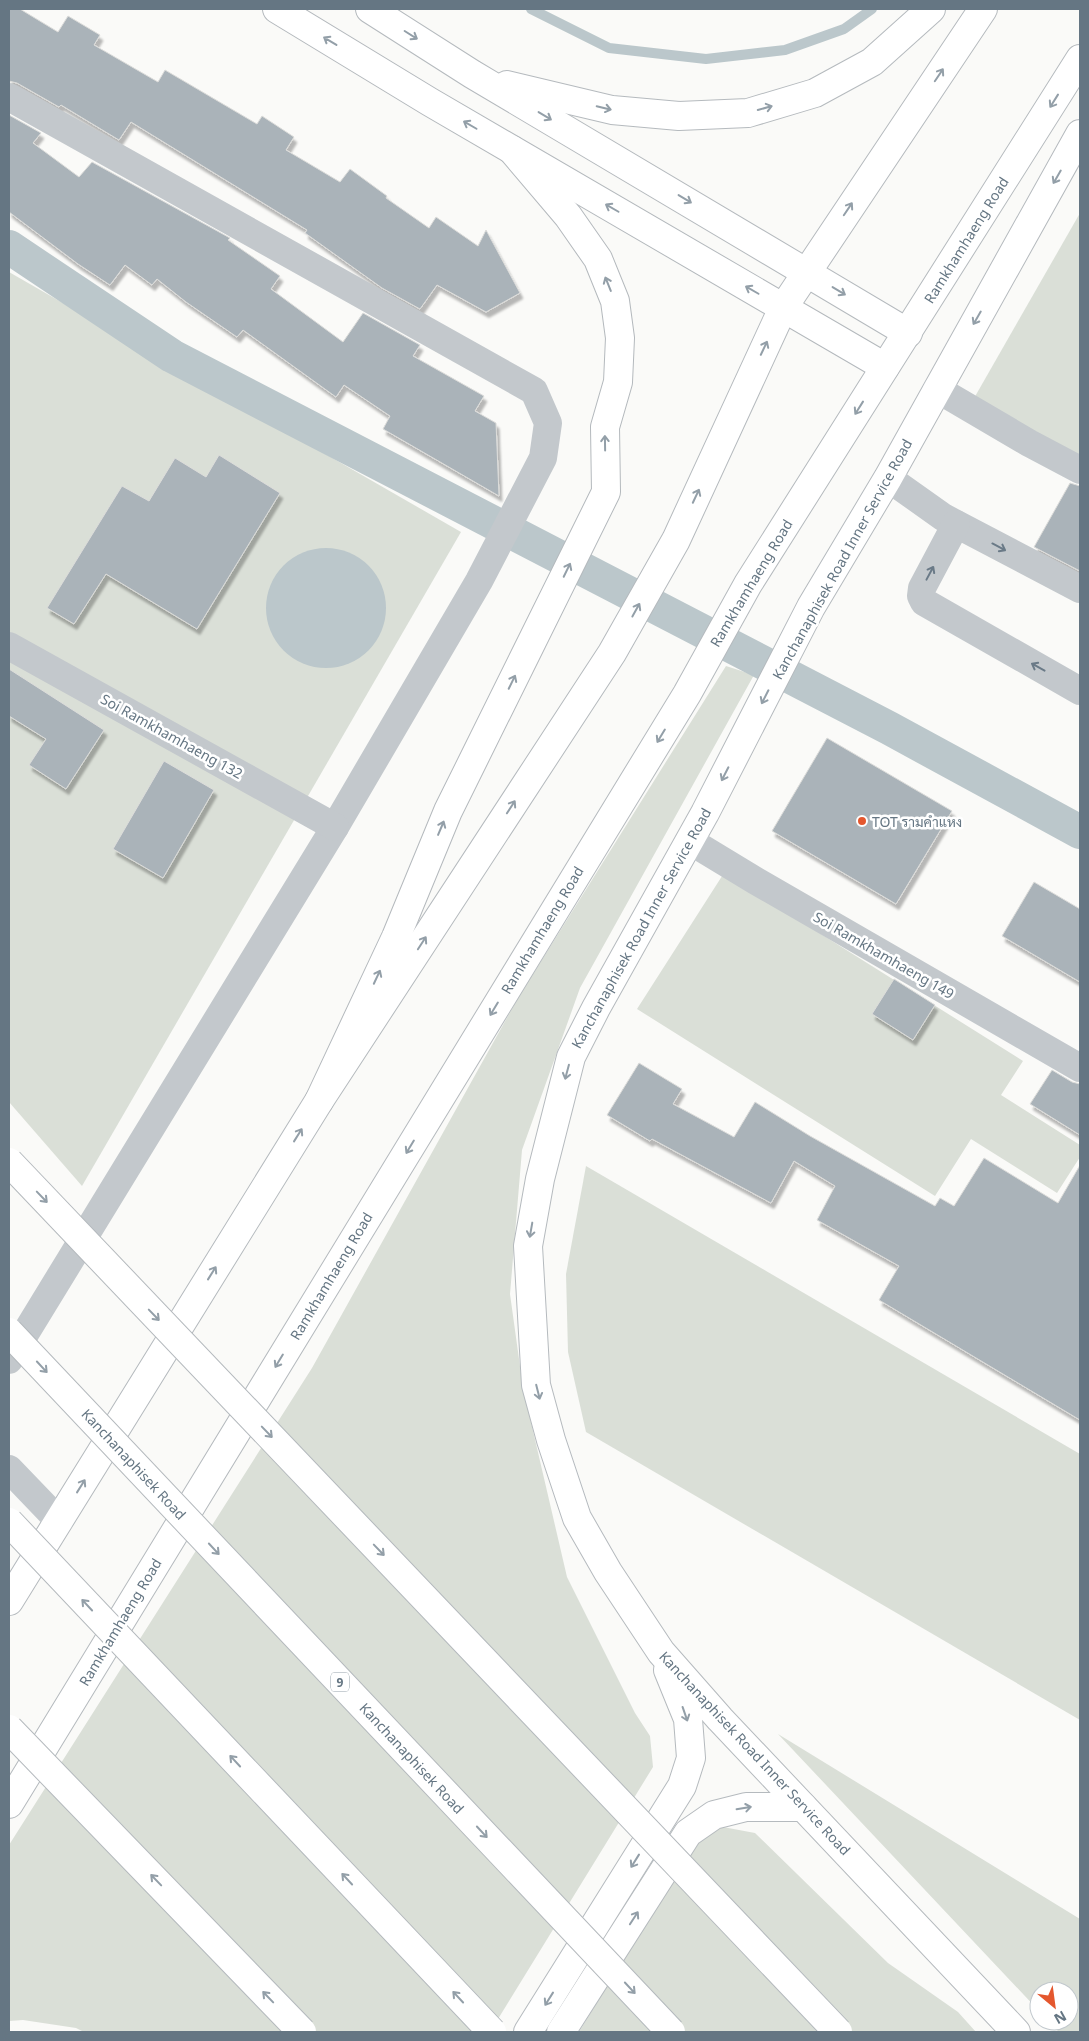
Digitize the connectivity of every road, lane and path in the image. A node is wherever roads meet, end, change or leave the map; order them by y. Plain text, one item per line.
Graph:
1 (277, 9) edge
2 (370, 9) edge
3 (931, 9) edge
4 (983, 9) edge
5 (1080, 59) edge
6 (472, 74) junction
7 (9, 97) edge
8 (1080, 134) edge
9 (512, 150) junction
10 (806, 270) junction
11 (783, 308) junction
12 (908, 333) junction
13 (885, 367) junction
14 (937, 389) junction
15 (1080, 470) edge
16 (888, 478) junction
17 (956, 524) junction
18 (1080, 589) edge
19 (9, 646) edge
20 (1080, 691) edge
21 (335, 827) junction
22 (690, 841) junction
23 (1080, 1068) edge
24 (319, 1101) junction
25 (9, 1162) edge
26 (9, 1332) edge
27 (9, 1360) edge
28 (9, 1469) edge
29 (59, 1521) junction
30 (9, 1522) edge
31 (9, 1602) edge
32 (661, 1652) junction
33 (9, 1729) edge
34 (9, 1804) edge
35 (802, 1807) junction
36 (302, 2032) edge
37 (492, 2032) edge
38 (528, 2032) edge
39 (560, 2032) edge
40 (671, 2032) edge
41 (838, 2032) edge
42 (1016, 2032) edge

9 -> 1 main road
2 -> 6 main road
6 -> 3 main road
10 -> 4 main road
5 -> 12 main road, Ramkhamhaeng Road
6 -> 10 main road
7 - 21 street
8 -> 14 main road, Kanchanaphisek Road Inner Service Road
11 -> 9 main road
24 -> 9 main road
10 - 11 main road
10 -> 12 main road
11 - 13 main road
24 -> 11 main road
12 - 13 main road, Ramkhamhaeng Road
13 -> 34 main road, Ramkhamhaeng Road
14 - 15 street
14 - 16 main road, Kanchanaphisek Road Inner Service Road
16 - 17 street
16 -> 22 main road, Kanchanaphisek Road Inner Service Road
17 -> 18 street
20 -> 17 street
19 - 21 street, Soi Ramkhamhaeng 132
21 - 27 street
22 - 23 street, Soi Ramkhamhaeng 149
22 -> 32 main road, Kanchanaphisek Road Inner Service Road
29 -> 24 main road
25 -> 41 main road, bridge
26 -> 40 main road, Kanchanaphisek Road / 9, bridge
28 - 29 street
29 - 31 main road
37 -> 30 main road, bridge
32 - 35 main road, Kanchanaphisek Road Inner Service Road
32 -> 38 main road
36 -> 33 main road, bridge
39 -> 35 main road
35 - 42 main road, Kanchanaphisek Road Inner Service Road

